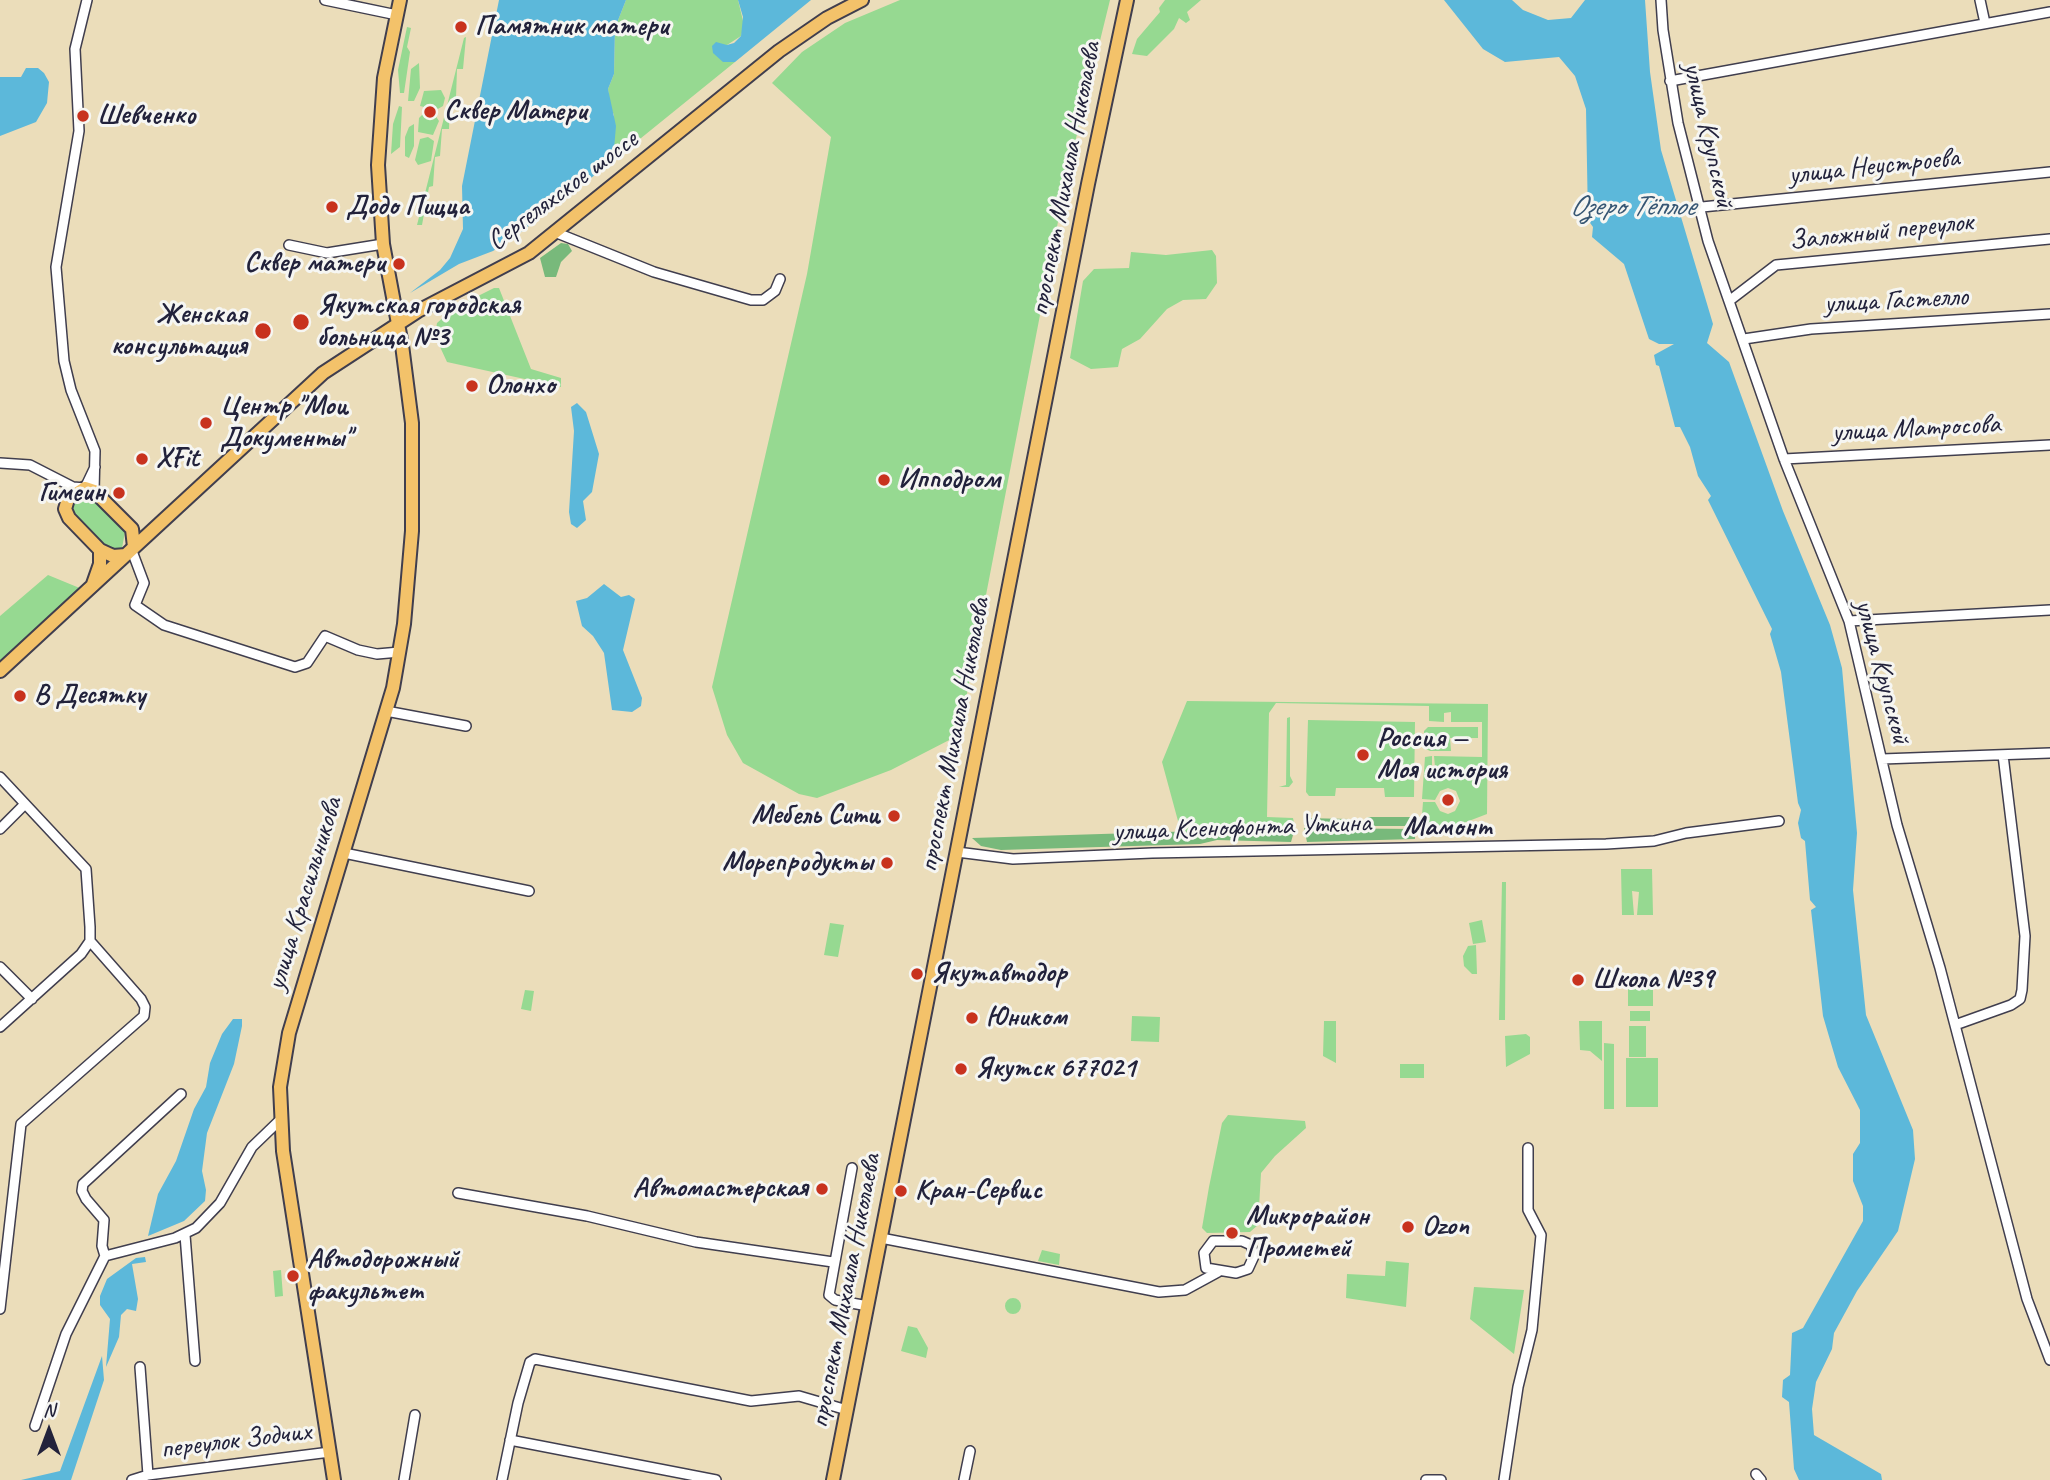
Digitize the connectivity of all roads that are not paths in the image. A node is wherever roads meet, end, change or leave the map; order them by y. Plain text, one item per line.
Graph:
1 (87, 0) edge
2 (325, 0) edge
3 (400, 0) edge
4 (862, 0) edge
5 (1127, 0) edge
6 (1661, 0) edge
7 (1980, 0) edge
8 (2050, 12) edge
9 (397, 15) junction
10 (1985, 23) junction
11 (1670, 81) junction
12 (2050, 172) edge
13 (1702, 207) junction
14 (557, 233) junction
15 (2050, 239) edge
16 (383, 244) junction
17 (289, 245) dead end
18 (780, 279) dead end
19 (1729, 301) junction
20 (2050, 314) edge
21 (397, 324) junction
22 (1744, 339) junction
23 (2050, 444) edge
24 (1784, 459) junction
25 (0, 463) edge
26 (58, 480) junction
27 (90, 489) junction
28 (71, 495) junction
29 (162, 523) junction
30 (132, 529) junction
31 (100, 550) junction
32 (132, 551) junction
33 (92, 588) junction
34 (2050, 610) edge
35 (1849, 621) junction
36 (400, 652) junction
37 (0, 671) edge
38 (386, 711) junction
39 (466, 726) dead end
40 (2050, 753) edge
41 (2003, 755) junction
42 (1882, 759) junction
43 (0, 777) edge
44 (25, 804) junction
45 (1779, 821) dead end
46 (0, 829) edge
47 (957, 852) junction
48 (344, 853) junction
49 (529, 891) dead end
50 (90, 941) junction
51 (0, 967) edge
52 (32, 999) junction
53 (1955, 1025) junction
54 (0, 1027) edge
55 (181, 1094) dead end
56 (280, 1120) junction
57 (1528, 1148) dead end
58 (852, 1168) dead end
59 (458, 1193) dead end
60 (185, 1235) junction
61 (881, 1238) junction
62 (105, 1256) junction
63 (834, 1262) junction
64 (1203, 1262) junction
65 (1218, 1272) junction
66 (1191, 1287) junction
67 (868, 1306) junction
68 (0, 1310) edge
69 (2050, 1360) edge
70 (195, 1361) dead end
71 (140, 1367) dead end
72 (847, 1410) junction
73 (415, 1415) dead end
74 (35, 1426) dead end
75 (510, 1440) junction
76 (970, 1451) dead end
77 (330, 1452) junction
78 (148, 1475) junction
79 (132, 1480) edge
80 (334, 1480) edge
81 (404, 1480) edge
82 (502, 1480) edge
83 (716, 1480) edge
84 (833, 1480) edge
85 (964, 1480) edge
86 (1426, 1480) edge
87 (1441, 1480) edge
88 (1504, 1480) edge

1 - 27 street
2 - 9 street
3 - 9 main road, улица Красильникова
4 - 14 main road, Сергеляхское шоссе
5 - 47 main road, проспект Михаила Николаева
6 - 11 street, улица Крупской
7 - 10 street
8 - 10 street
9 - 16 main road, улица Красильникова
10 - 11 street
11 - 13 street, улица Крупской
12 - 13 street, улица Неустроева
13 - 19 street, улица Крупской
14 - 18 street
14 - 21 main road, Сергеляхское шоссе
15 - 19 street, Заложный переулок
16 - 17 street
16 - 21 main road, улица Красильникова
19 - 22 street, улица Крупской
20 - 22 street, улица Гастелло
21 - 29 main road, Сергеляхское шоссе
21 - 36 main road, улица Красильникова
22 - 24 street, улица Крупской
23 - 24 street, улица Матросова
24 - 35 street, улица Крупской
25 - 26 street
26 - 27 street
26 - 28 street
27 - 28 main road
27 - 30 main road
28 - 31 main road
29 - 30 main road
29 - 32 main road, Сергеляхское шоссе
30 - 32 main road
31 - 32 main road
31 - 33 main road
32 - 33 main road, Сергеляхское шоссе
32 - 36 street
33 - 37 main road, Сергеляхское шоссе
34 - 35 street
35 - 42 street, улица Крупской
36 - 38 main road, улица Красильникова
38 - 39 street
38 - 48 main road, улица Красильникова
40 - 41 street
41 - 42 street
41 - 53 street
42 - 53 street, улица Крупской
43 - 44 street
44 - 46 street
44 - 50 street
45 - 47 street, улица Ксенофонта Уткина
47 - 61 main road, проспект Михаила Николаева
48 - 49 street
48 - 56 main road, улица Красильникова
50 - 52 street
50 - 68 street
51 - 52 street
52 - 54 street
53 - 69 street, улица Крупской
55 - 62 street
56 - 60 street
56 - 77 main road, улица Красильникова
57 - 88 street
58 - 63 street
59 - 63 street
60 - 62 street
60 - 70 street
61 - 66 street
61 - 67 main road, проспект Михаила Николаева
62 - 74 street
63 - 67 street
64 - 65 street
64 - 65 street
64 - 66 street
65 - 66 street
67 - 72 main road, проспект Михаила Николаева
71 - 78 street, переулок Зодчих
72 - 75 street
72 - 84 main road, проспект Михаила Николаева
73 - 81 street
75 - 82 street
75 - 83 street
76 - 85 street
77 - 78 street, переулок Зодчих
77 - 80 main road, улица Красильникова
78 - 79 street, переулок Зодчих
86 - 87 street

